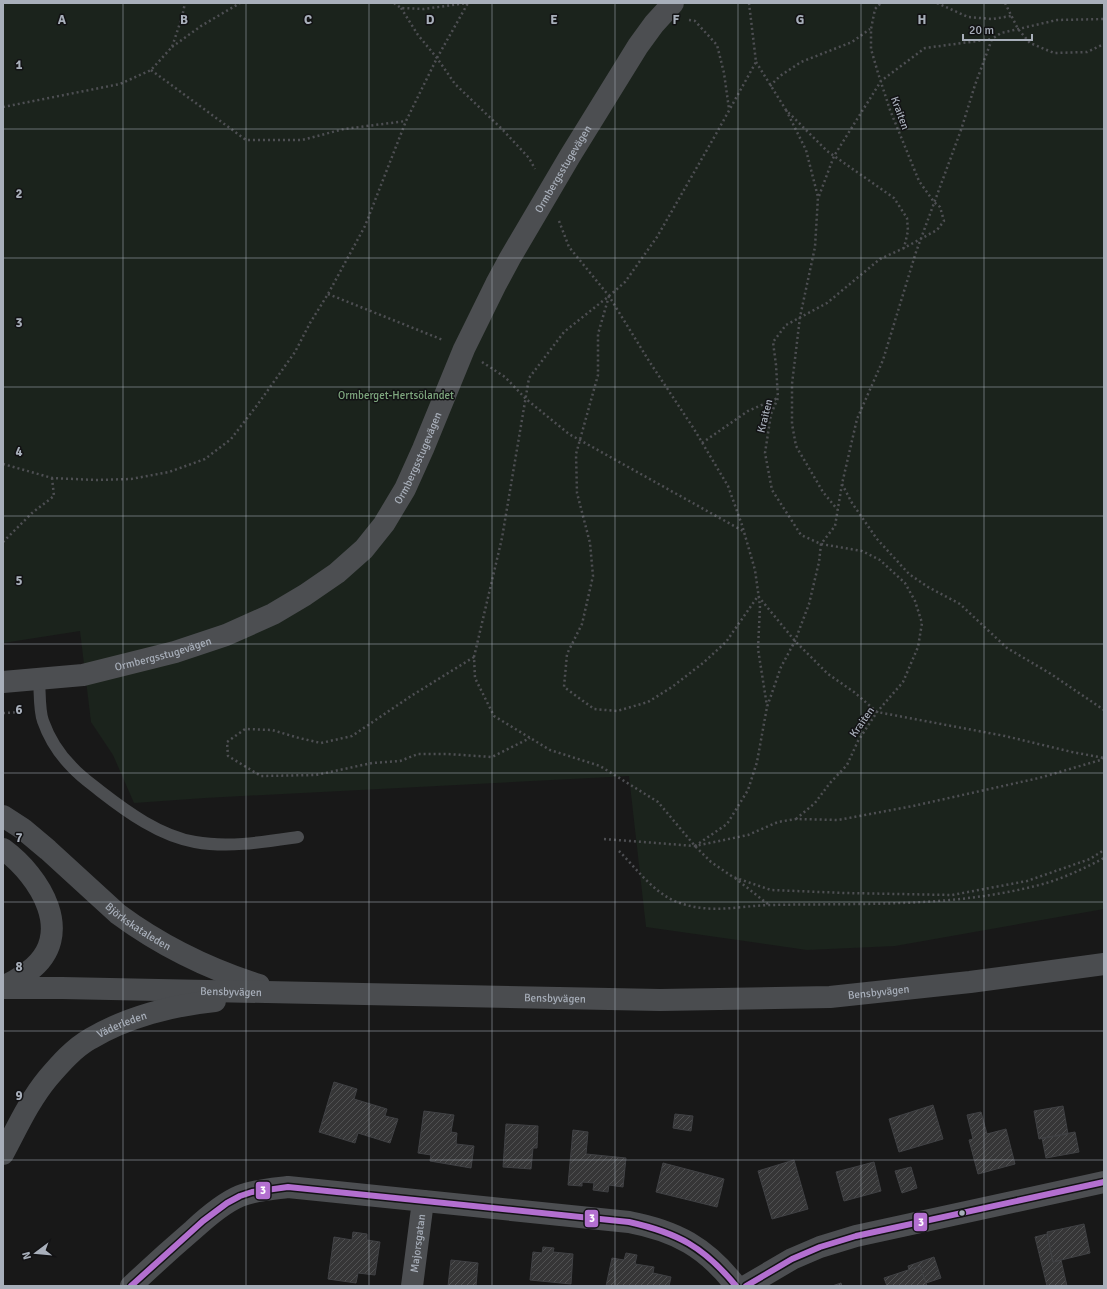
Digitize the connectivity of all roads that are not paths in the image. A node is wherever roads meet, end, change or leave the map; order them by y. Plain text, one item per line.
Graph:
1 (669, 7) edge
2 (39, 679) junction
3 (3, 682) edge
4 (3, 816) edge
5 (298, 837) dead end
6 (3, 849) edge
7 (1104, 964) edge
8 (3, 987) edge
9 (298, 992) junction
10 (3, 1154) edge
11 (1104, 1182) edge
12 (423, 1201) junction
13 (131, 1286) edge
14 (412, 1286) edge
15 (736, 1286) edge
16 (746, 1286) edge

1 - 2 street, Ormbergsstugevägen
2 - 3 street, Ormbergsstugevägen
2 - 5 lane
4 - 9 main road, Björkskataleden
6 - 8 main road
7 - 9 main road, Bensbyvägen
8 - 9 main road, Bensbyvägen
9 - 10 main road, Väderleden
11 - 16 street
12 - 13 street
12 - 14 street, Majorsgatan
12 - 15 street

